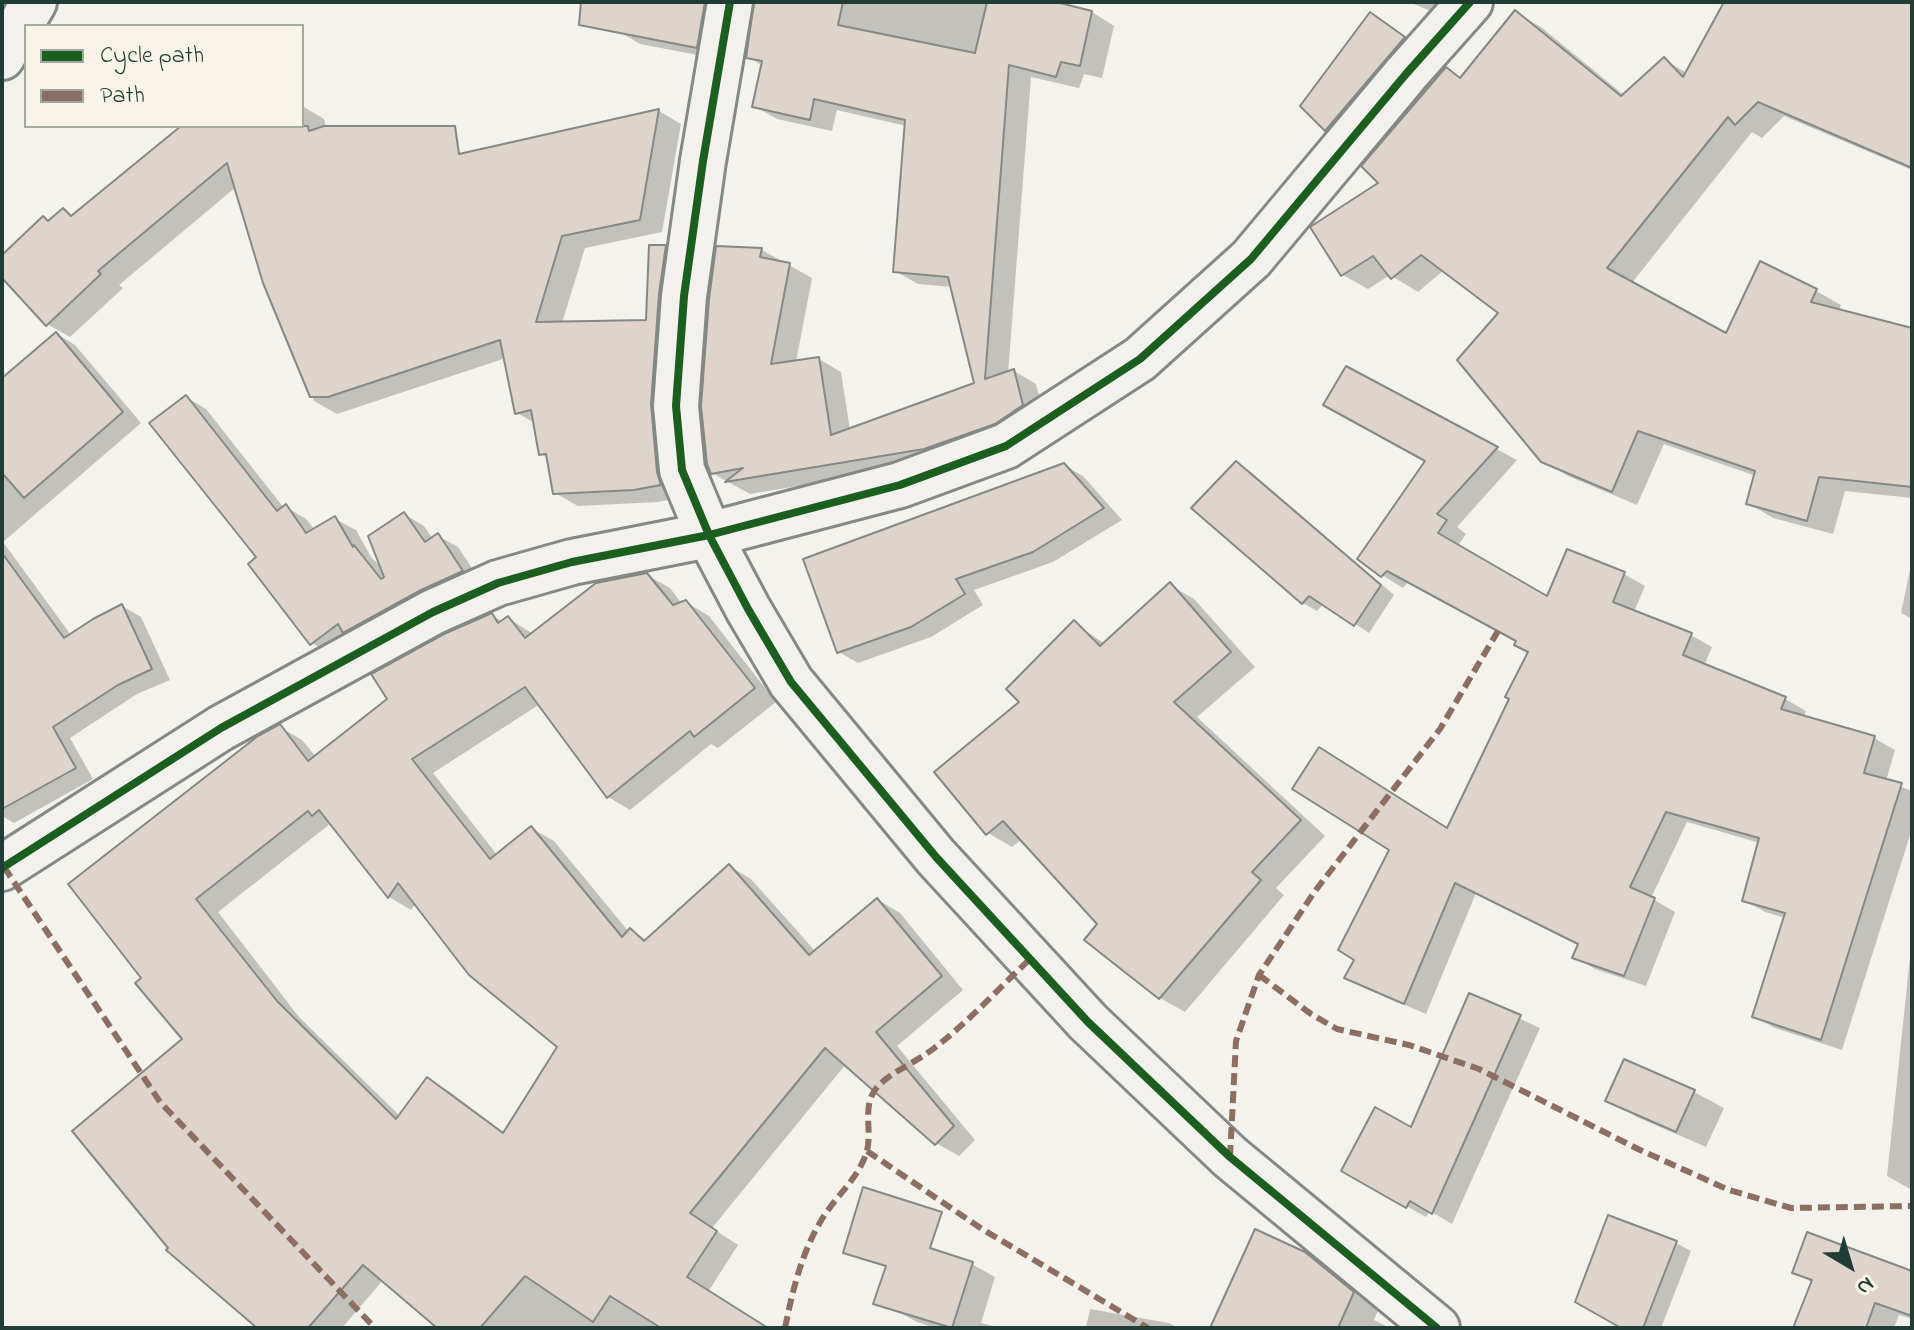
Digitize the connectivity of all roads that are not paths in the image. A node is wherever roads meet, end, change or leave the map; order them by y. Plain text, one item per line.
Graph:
1 (34, 2) edge
2 (730, 2) edge
3 (1470, 2) edge
4 (2, 57) edge
5 (709, 535) junction
6 (2, 868) edge
7 (1437, 1328) edge

1 - 4 street
2 - 5 street
3 - 5 street
5 - 6 street
5 - 7 street

